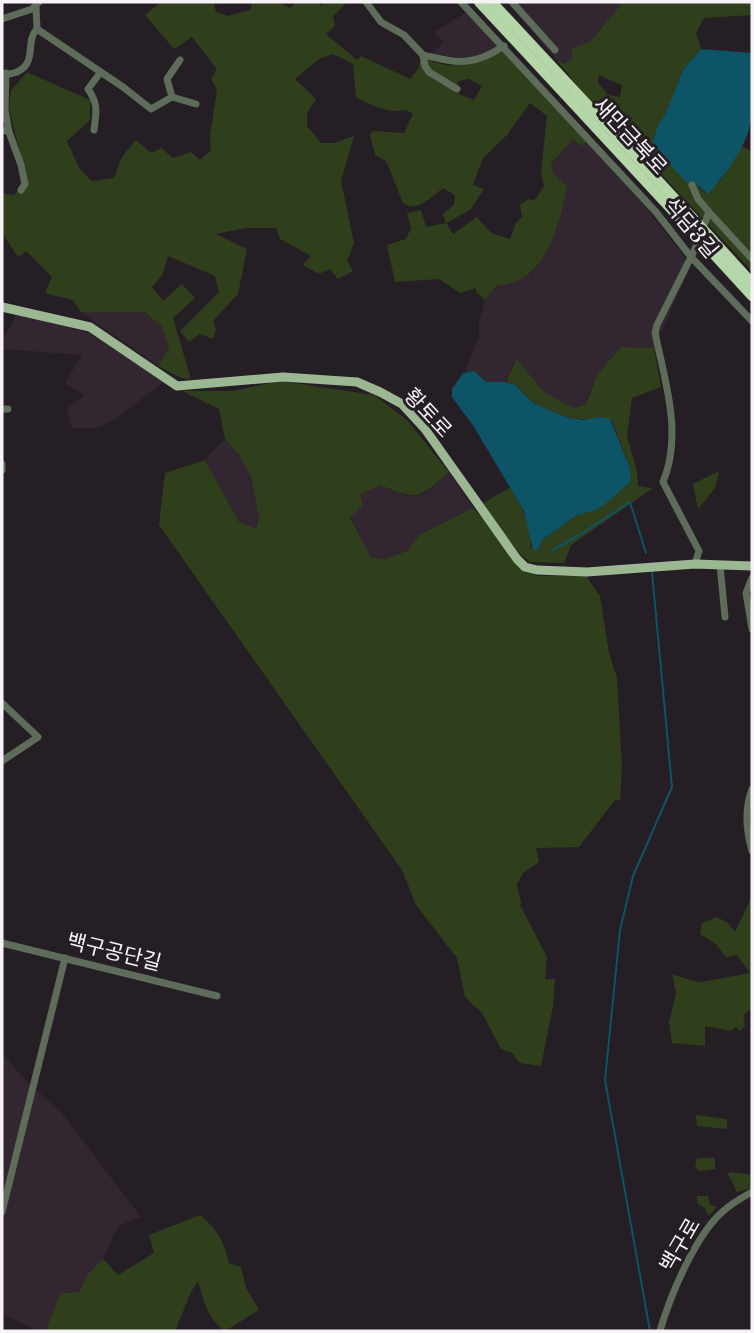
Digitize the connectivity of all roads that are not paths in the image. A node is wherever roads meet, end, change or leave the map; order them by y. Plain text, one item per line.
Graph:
1 (366, 2) edge
2 (461, 2) edge
3 (479, 2) edge
4 (492, 2) edge
5 (512, 2) edge
6 (38, 4) edge
7 (2, 19) edge
8 (37, 29) junction
9 (504, 47) junction
10 (555, 50) dead end
11 (423, 55) junction
12 (180, 60) dead end
13 (4, 74) edge
14 (100, 74) junction
15 (457, 89) dead end
16 (172, 97) junction
17 (196, 104) dead end
18 (94, 130) dead end
19 (5, 131) edge
20 (692, 185) dead end
21 (21, 190) dead end
22 (709, 212) junction
23 (688, 220) junction
24 (710, 244) junction
25 (691, 257) junction
26 (752, 258) edge
27 (752, 283) edge
28 (752, 296) edge
29 (2, 307) edge
30 (752, 321) edge
31 (2, 464) edge
32 (2, 471) edge
33 (695, 564) junction
34 (720, 565) junction
35 (749, 566) edge
36 (752, 581) edge
37 (725, 617) dead end
38 (752, 629) edge
39 (2, 703) edge
40 (2, 761) edge
41 (752, 793) edge
42 (752, 851) edge
43 (2, 943) edge
44 (65, 958) junction
45 (217, 996) dead end
46 (6, 1177) edge
47 (752, 1192) edge
48 (2, 1212) edge
49 (660, 1331) edge

1 - 11 street
2 - 9 street, 석담3길
3 - 23 highway, 새만금북로
4 - 23 highway, 새만금북로
5 - 10 street
6 - 7 street
6 - 8 street
8 - 13 street
8 - 14 street
9 - 11 street
9 - 25 street, 석담3길
11 - 15 street
12 - 16 street
13 - 19 street
14 - 16 street
14 - 18 street
16 - 17 street
19 - 21 street
20 - 22 street
22 - 25 street
22 - 26 street
23 - 24 highway, 새만금북로, bridge
24 - 27 highway, 새만금북로
24 - 28 highway, 새만금북로
25 - 30 street, 석담3길
25 - 33 street
29 - 33 main road, 황토로
31 - 32 street
33 - 34 main road, 황토로
34 - 35 main road, 황토로
34 - 37 street
35 - 36 street
36 - 38 street
39 - 40 street
41 - 42 street
43 - 44 street, 백구공단길
44 - 45 street, 백구공단길
44 - 46 street
46 - 48 street
47 - 49 street, 백구로

